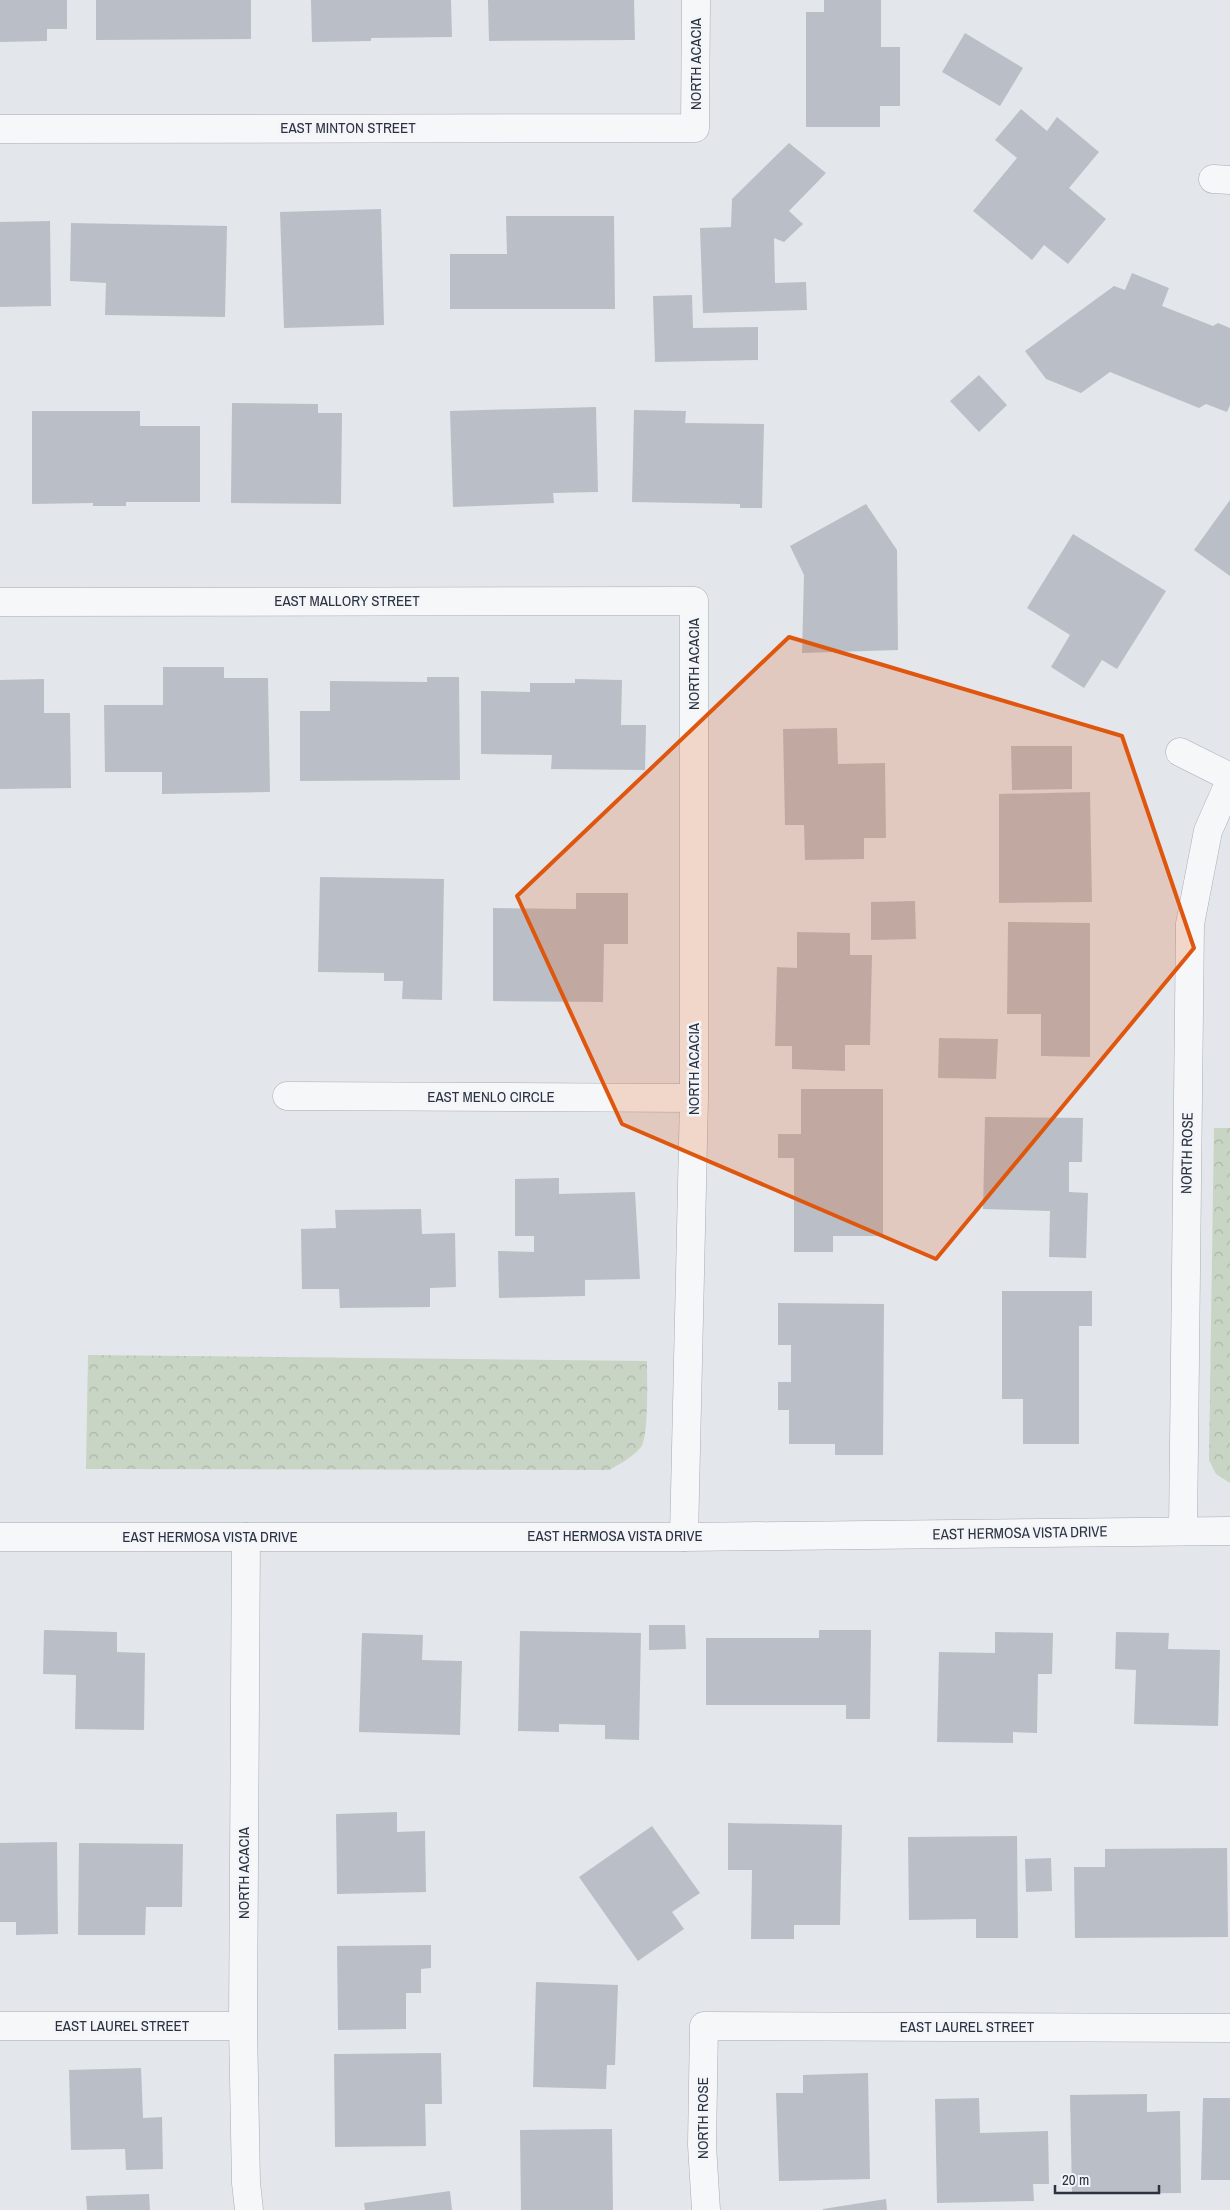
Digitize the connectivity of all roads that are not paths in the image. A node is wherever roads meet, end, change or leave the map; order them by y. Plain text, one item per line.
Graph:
1 (696, 0) edge
2 (695, 128) joint
3 (0, 129) edge
4 (694, 601) joint
5 (0, 602) edge
6 (1180, 752) dead end
7 (1230, 779) edge
8 (287, 1096) dead end
9 (694, 1098) junction
10 (1183, 1531) junction
11 (1230, 1531) edge
12 (246, 1536) junction
13 (684, 1536) junction
14 (0, 1537) edge
15 (0, 2026) edge
16 (244, 2026) junction
17 (704, 2026) joint
18 (1230, 2028) edge
19 (248, 2210) edge
20 (706, 2210) edge

1 - 2 street, NORTH ACACIA
2 - 3 street, EAST MINTON STREET
4 - 5 street, EAST MALLORY STREET
4 - 9 street, NORTH ACACIA
6 - 7 street
7 - 10 street, NORTH ROSE
8 - 9 street, EAST MENLO CIRCLE
9 - 13 street, NORTH ACACIA
10 - 11 street, EAST HERMOSA VISTA DRIVE
10 - 13 street, EAST HERMOSA VISTA DRIVE
12 - 13 street, EAST HERMOSA VISTA DRIVE
12 - 14 street, EAST HERMOSA VISTA DRIVE
12 - 16 street, NORTH ACACIA
15 - 16 street, EAST LAUREL STREET
16 - 19 street, NORTH ACACIA
17 - 18 street, EAST LAUREL STREET
17 - 20 street, NORTH ROSE

